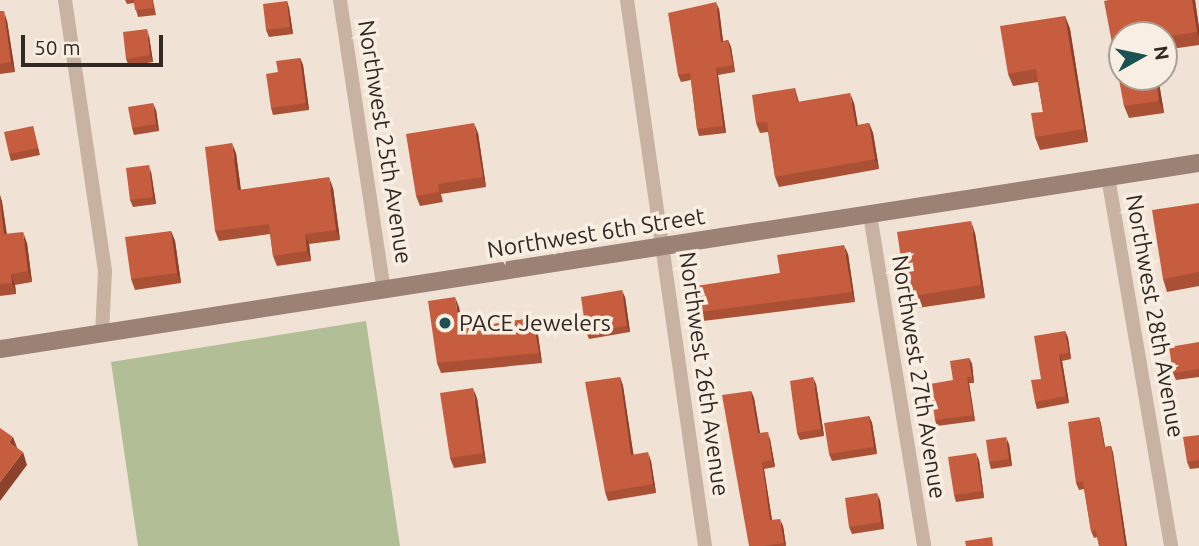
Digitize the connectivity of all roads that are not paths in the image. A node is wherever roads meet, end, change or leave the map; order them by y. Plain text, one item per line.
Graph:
1 (65, 0) edge
2 (340, 0) edge
3 (627, 0) edge
4 (1199, 163) edge
5 (1108, 177) junction
6 (870, 215) junction
7 (663, 247) junction
8 (384, 290) junction
9 (102, 334) junction
10 (0, 349) edge
11 (705, 546) edge
12 (924, 546) edge
13 (1171, 546) edge

1 - 9 street
2 - 8 street, Northwest 25th Avenue
3 - 7 street, Northwest 26th Avenue
4 - 5 main road, Northwest 6th Street
5 - 6 main road, Northwest 6th Street
5 - 13 street, Northwest 28th Avenue
6 - 7 main road, Northwest 6th Street
6 - 12 street, Northwest 27th Avenue
7 - 8 main road, Northwest 6th Street
7 - 11 street, Northwest 26th Avenue
8 - 9 main road, Northwest 6th Street
9 - 10 main road, Northwest 6th Street

